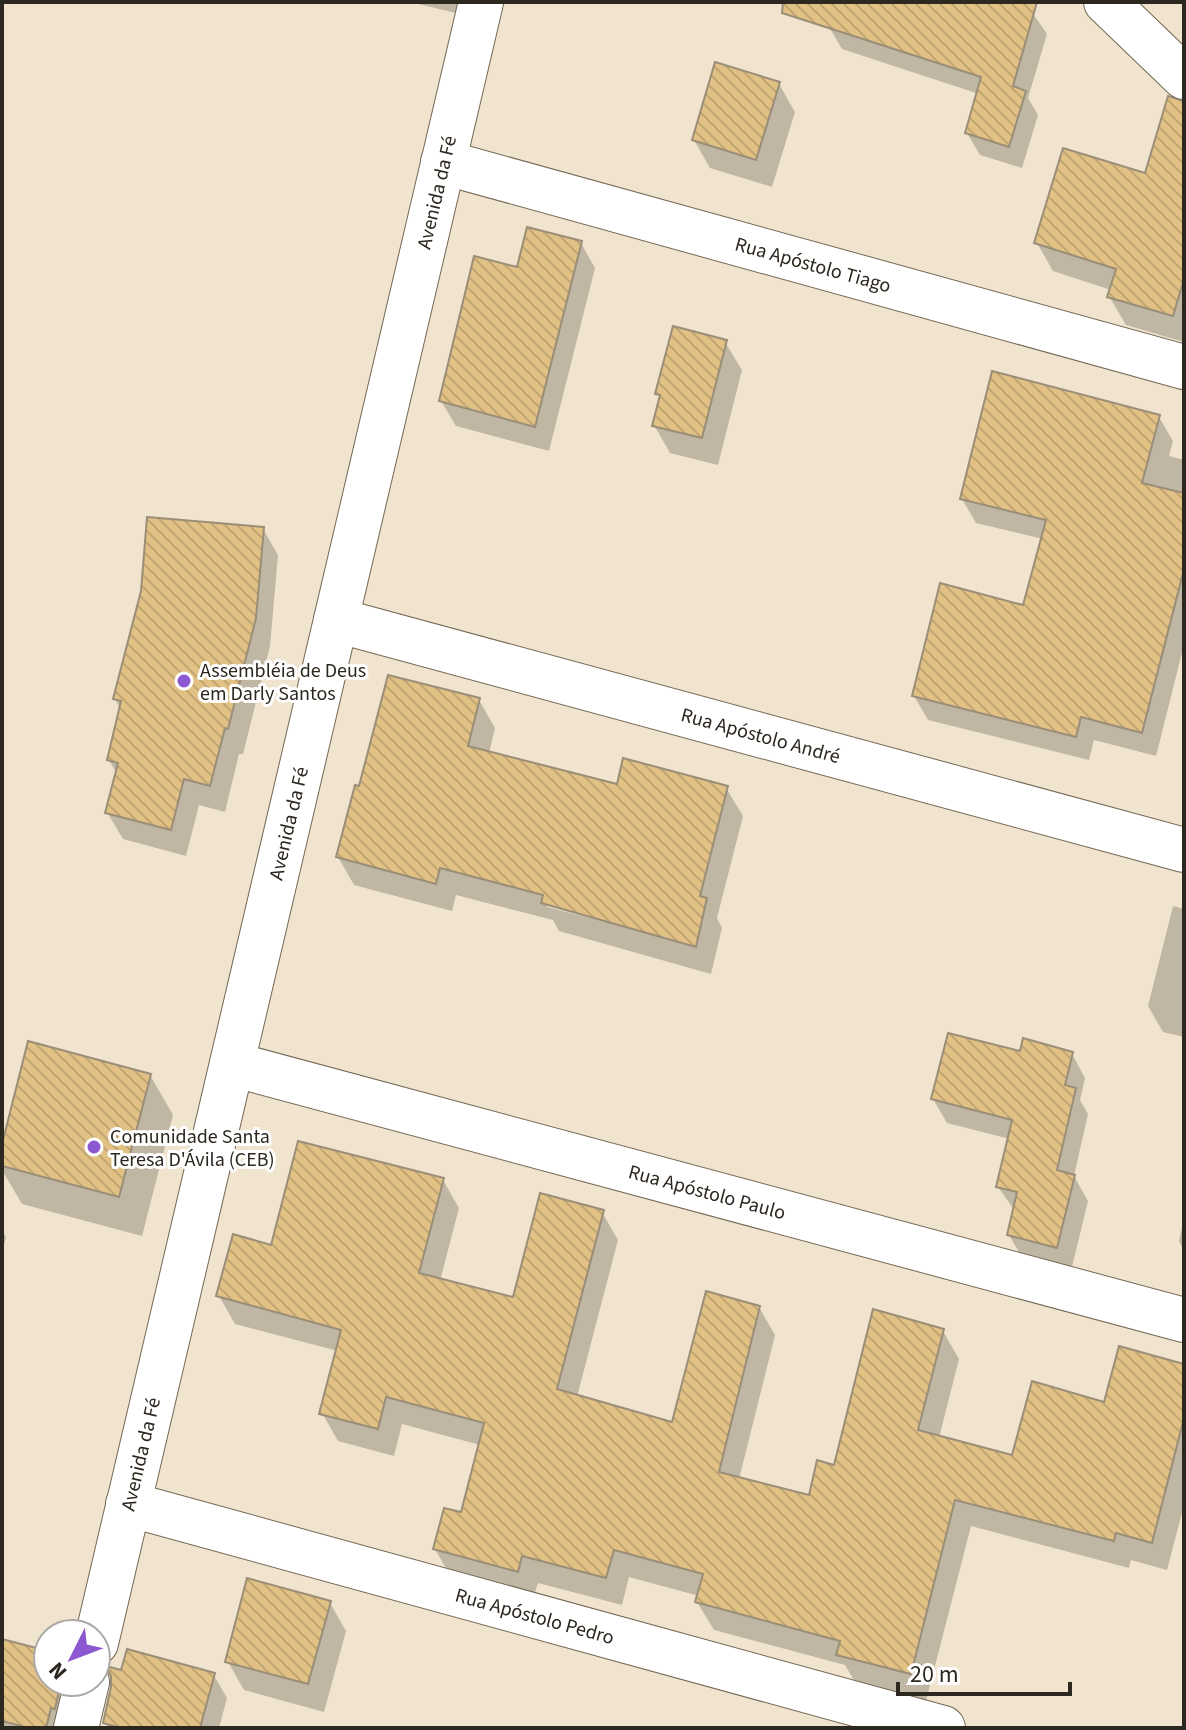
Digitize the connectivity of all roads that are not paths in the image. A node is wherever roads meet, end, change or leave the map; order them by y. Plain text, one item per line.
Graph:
1 (481, 2) edge
2 (1106, 2) edge
3 (1184, 77) edge
4 (443, 162) junction
5 (1184, 367) edge
6 (336, 620) junction
7 (1184, 850) edge
8 (232, 1064) junction
9 (1184, 1320) edge
10 (128, 1504) junction
11 (102, 1618) edge
12 (83, 1698) edge
13 (76, 1728) edge
14 (943, 1728) edge

1 - 4 street, Avenida da Fé
2 - 3 street
4 - 5 street, Rua Apóstolo Tiago
4 - 6 street, Avenida da Fé
6 - 7 street, Rua Apóstolo André
6 - 8 street, Avenida da Fé
8 - 9 street, Rua Apóstolo Paulo
8 - 10 street, Avenida da Fé
10 - 11 street, Avenida da Fé
10 - 14 street, Rua Apóstolo Pedro
12 - 13 street

